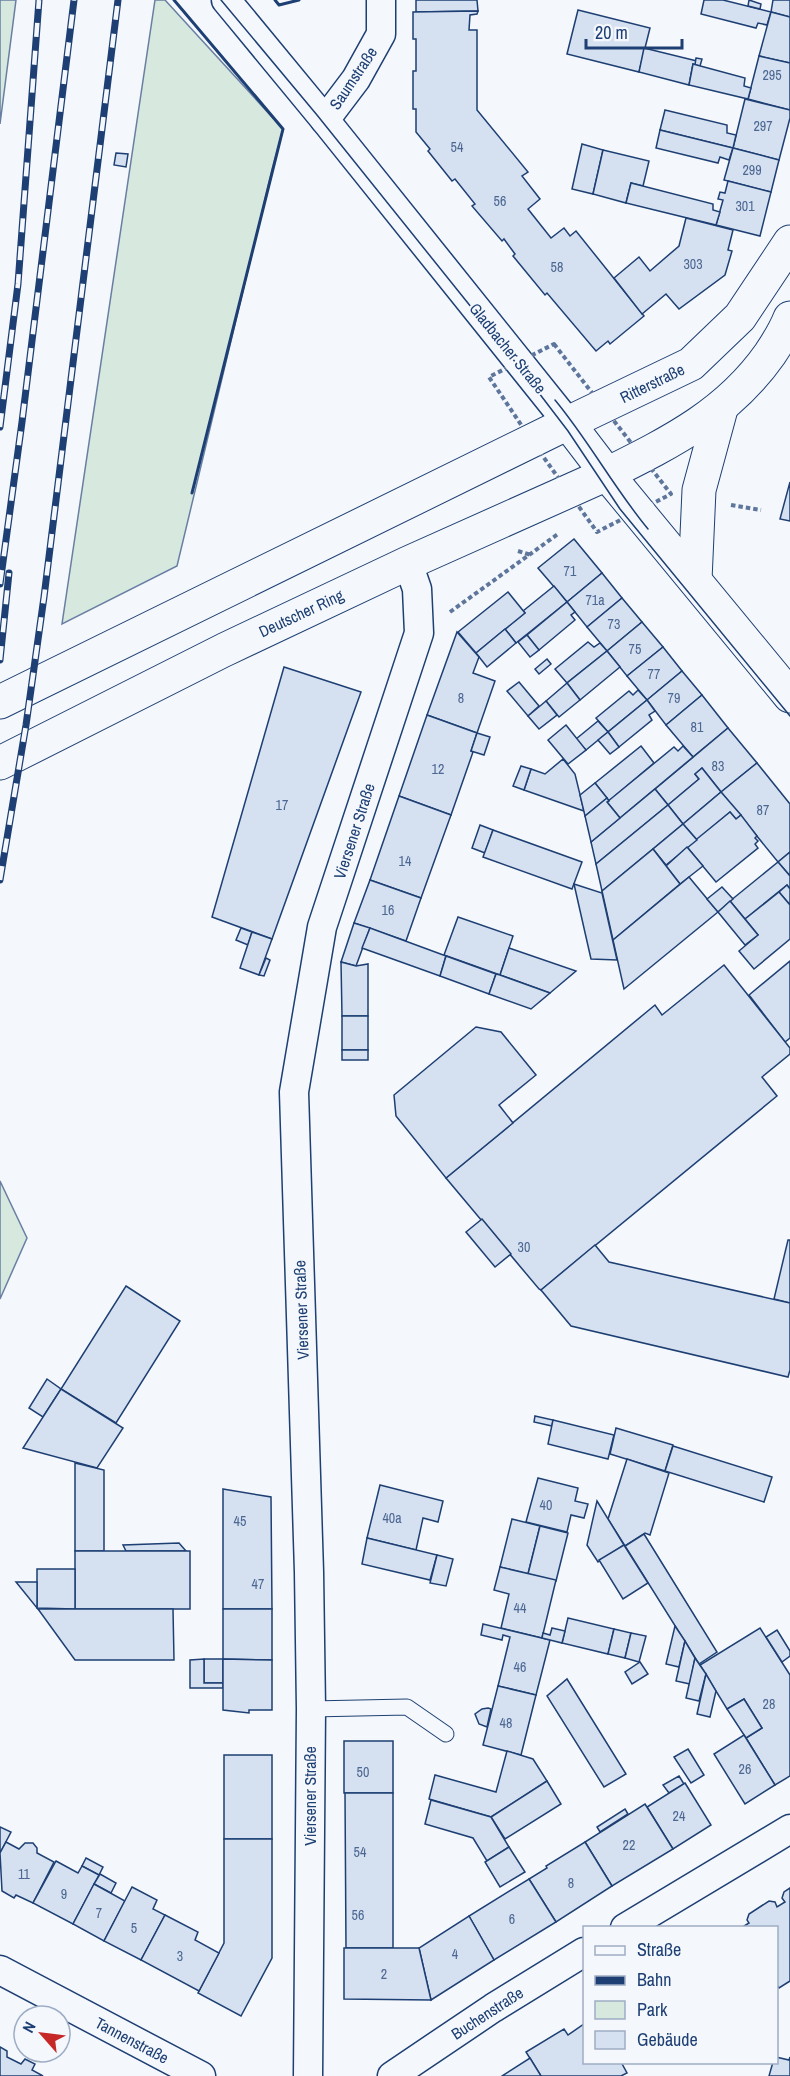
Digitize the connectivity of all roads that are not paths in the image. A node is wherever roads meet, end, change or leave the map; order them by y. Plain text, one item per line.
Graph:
1 (226, 0) edge
2 (381, 0) edge
3 (325, 120) junction
4 (790, 242) edge
5 (790, 318) edge
6 (721, 409) junction
7 (568, 423) junction
8 (607, 474) junction
9 (408, 563) junction
10 (694, 580) junction
11 (785, 680) edge
12 (0, 702) edge
13 (0, 763) edge
14 (310, 1709) junction
15 (446, 1734) dead end
16 (790, 1828) edge
17 (628, 1926) edge
18 (583, 1953) edge
19 (0, 1970) edge
20 (201, 2076) edge
21 (308, 2076) edge
22 (392, 2076) edge

1 - 3 street, Gladbacher Straße
2 - 3 street, Saumstraße
3 - 7 street, Gladbacher Straße
4 - 7 main road, Ritterstraße
5 - 6 main road
6 - 8 main road
6 - 10 main road
7 - 8 main road, Gladbacher Straße
7 - 12 main road
8 - 9 main road, Deutscher Ring
8 - 10 main road, Gladbacher Straße
9 - 13 main road, Deutscher Ring
9 - 14 street, Viersener Straße
10 - 11 main road, Gladbacher Straße
14 - 15 lane
14 - 21 street, Viersener Straße
16 - 17 street
18 - 22 street, Buchenstraße
19 - 20 street, Tannenstraße

